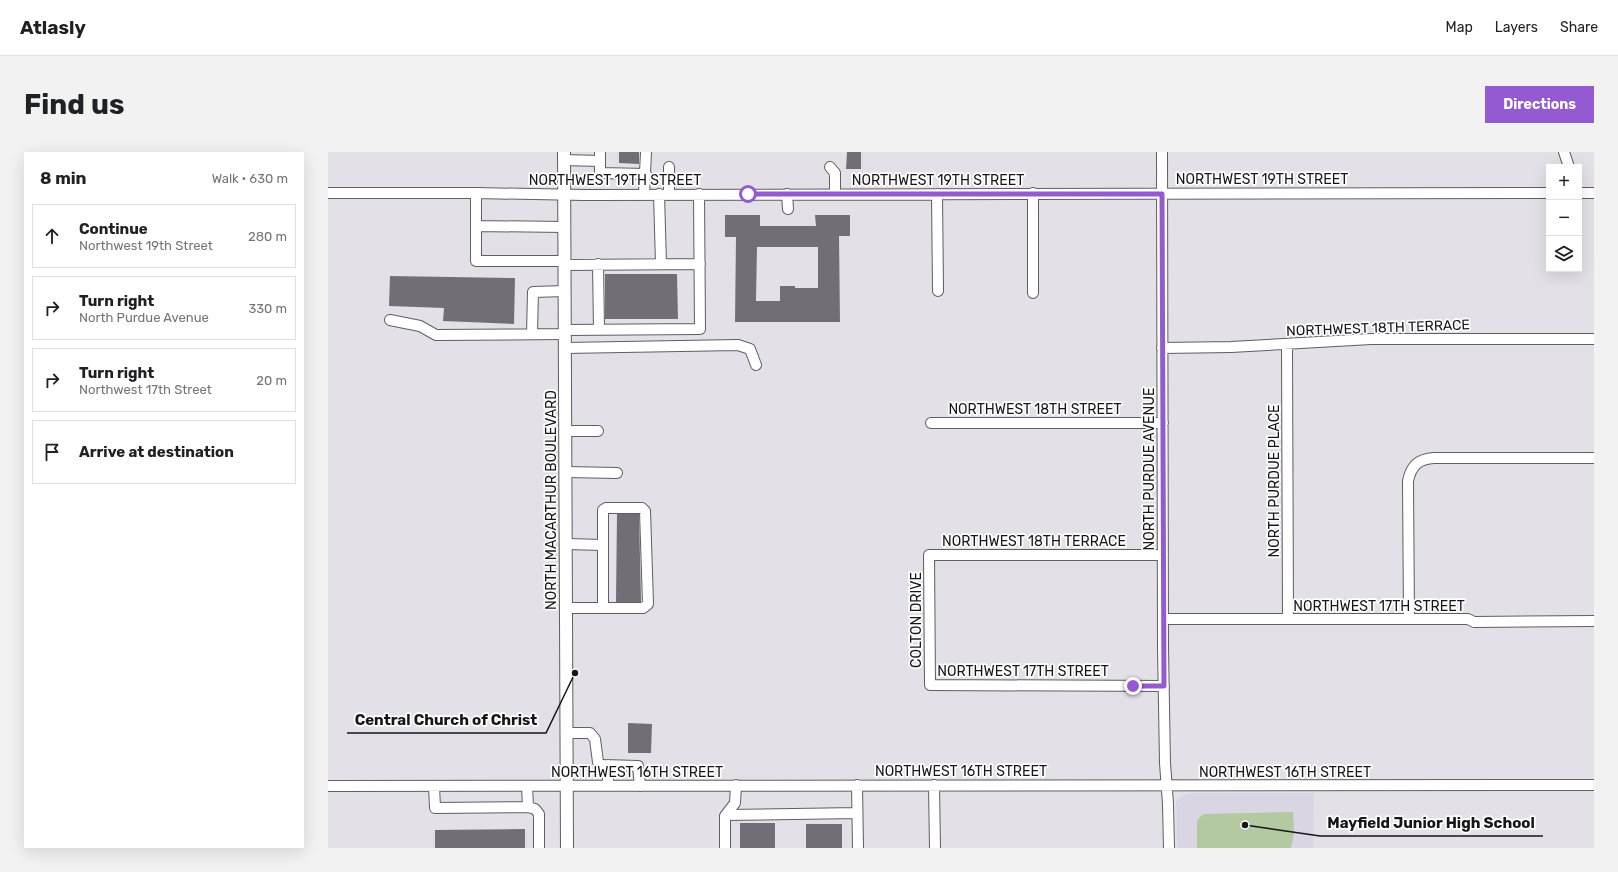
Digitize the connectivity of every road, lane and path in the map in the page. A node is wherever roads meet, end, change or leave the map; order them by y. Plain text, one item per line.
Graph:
1 (646, 152) edge
2 (1162, 152) edge
3 (1564, 152) edge
4 (564, 156) edge
5 (600, 156) edge
6 (1568, 164) edge
7 (669, 167) dead end
8 (830, 167) dead end
9 (646, 174) junction
10 (328, 193) edge
11 (476, 193) junction
12 (1033, 193) junction
13 (1546, 193) edge
14 (1582, 193) edge
15 (1594, 193) edge
16 (644, 194) junction
17 (659, 194) junction
18 (669, 194) junction
19 (698, 194) junction
20 (787, 194) junction
21 (835, 194) junction
22 (937, 194) junction
23 (1162, 194) junction
24 (564, 195) junction
25 (788, 209) dead end
26 (476, 226) junction
27 (565, 227) junction
28 (565, 263) junction
29 (598, 264) junction
30 (661, 264) junction
31 (700, 264) junction
32 (565, 292) junction
33 (938, 292) dead end
34 (1033, 293) dead end
35 (390, 320) dead end
36 (599, 330) junction
37 (565, 332) junction
38 (532, 334) junction
39 (1594, 339) edge
40 (1287, 344) junction
41 (565, 348) junction
42 (1162, 348) junction
43 (756, 365) dead end
44 (931, 423) dead end
45 (1163, 423) junction
46 (598, 431) dead end
47 (566, 432) junction
48 (1594, 458) edge
49 (566, 472) junction
50 (617, 473) dead end
51 (566, 544) junction
52 (603, 545) junction
53 (929, 555) joint
54 (1163, 555) junction
55 (566, 608) junction
56 (603, 608) junction
57 (1163, 619) junction
58 (1288, 619) junction
59 (1409, 619) junction
60 (1594, 621) edge
61 (930, 685) joint
62 (1164, 686) junction
63 (567, 733) junction
64 (608, 765) junction
65 (736, 785) junction
66 (857, 785) junction
67 (934, 785) junction
68 (1594, 785) edge
69 (328, 786) edge
70 (434, 786) junction
71 (527, 786) junction
72 (567, 786) junction
73 (608, 786) junction
74 (640, 786) junction
75 (1167, 786) junction
76 (528, 807) junction
77 (857, 813) junction
78 (726, 815) junction
79 (539, 848) edge
80 (567, 848) edge
81 (725, 848) edge
82 (858, 848) edge
83 (935, 848) edge
84 (1169, 848) edge

1 - 9 street
2 - 23 street, NORTH PURDUE AVENUE
3 - 6 street
4 - 5 street
4 - 24 main road, NORTH MACARTHUR BOULEVARD
5 - 9 street
7 - 18 street
8 - 21 street
9 - 16 street
10 - 11 street, NORTHWEST 19TH STREET
11 - 24 street, NORTHWEST 19TH STREET
11 - 26 street
12 - 22 street, NORTHWEST 19TH STREET
12 - 23 street, NORTHWEST 19TH STREET
12 - 34 street
13 - 23 street, NORTHWEST 19TH STREET
14 - 15 street
16 - 17 street, NORTHWEST 19TH STREET
16 - 24 street, NORTHWEST 19TH STREET
17 - 18 street, NORTHWEST 19TH STREET
17 - 30 street
18 - 19 street, NORTHWEST 19TH STREET
19 - 20 street, NORTHWEST 19TH STREET
19 - 31 street
20 - 21 street, NORTHWEST 19TH STREET
20 - 25 street
21 - 22 street, NORTHWEST 19TH STREET
22 - 33 street
23 - 42 street, NORTH PURDUE AVENUE
24 - 27 main road, NORTH MACARTHUR BOULEVARD
26 - 27 street
26 - 28 street
27 - 28 main road, NORTH MACARTHUR BOULEVARD
28 - 29 street
28 - 32 main road, NORTH MACARTHUR BOULEVARD
29 - 30 street
29 - 36 street
30 - 31 street
31 - 36 street
32 - 37 main road, NORTH MACARTHUR BOULEVARD
32 - 38 street
35 - 38 street
36 - 37 street
37 - 38 street
37 - 41 main road, NORTH MACARTHUR BOULEVARD
39 - 40 street, NORTHWEST 18TH TERRACE
40 - 42 street, NORTHWEST 18TH TERRACE
40 - 58 street, NORTH PURDUE PLACE
41 - 43 street
41 - 47 main road, NORTH MACARTHUR BOULEVARD
42 - 45 street, NORTH PURDUE AVENUE
44 - 45 street, NORTHWEST 18TH STREET
45 - 54 street, NORTH PURDUE AVENUE
46 - 47 street
47 - 49 main road, NORTH MACARTHUR BOULEVARD
48 - 59 street
49 - 50 street
49 - 51 main road, NORTH MACARTHUR BOULEVARD
51 - 52 street
51 - 55 main road, NORTH MACARTHUR BOULEVARD
52 - 56 street
52 - 56 street
53 - 54 street, NORTHWEST 18TH TERRACE
53 - 61 street, COLTON DRIVE
54 - 57 street, NORTH PURDUE AVENUE
55 - 56 street
55 - 63 main road, NORTH MACARTHUR BOULEVARD
57 - 58 street, NORTHWEST 17TH STREET
57 - 62 street, NORTH PURDUE AVENUE
58 - 59 street, NORTHWEST 17TH STREET
59 - 60 street, NORTHWEST 17TH STREET
61 - 62 street, NORTHWEST 17TH STREET
62 - 75 street, NORTH PURDUE AVENUE
63 - 64 street
63 - 72 main road, NORTH MACARTHUR BOULEVARD
64 - 73 street
64 - 74 street
65 - 66 street, NORTHWEST 16TH STREET
65 - 74 street, NORTHWEST 16TH STREET
65 - 78 street
66 - 67 street, NORTHWEST 16TH STREET
66 - 77 street
67 - 75 street, NORTHWEST 16TH STREET
67 - 83 street
68 - 75 street, NORTHWEST 16TH STREET
69 - 70 street, NORTHWEST 16TH STREET
70 - 71 street, NORTHWEST 16TH STREET
70 - 76 street
71 - 72 street, NORTHWEST 16TH STREET
71 - 76 street
72 - 73 street, NORTHWEST 16TH STREET
72 - 80 main road, NORTH MACARTHUR BOULEVARD
73 - 74 street, NORTHWEST 16TH STREET
75 - 84 street, NORTH PURDUE AVENUE
76 - 79 street
77 - 78 street
77 - 82 street
78 - 81 street

